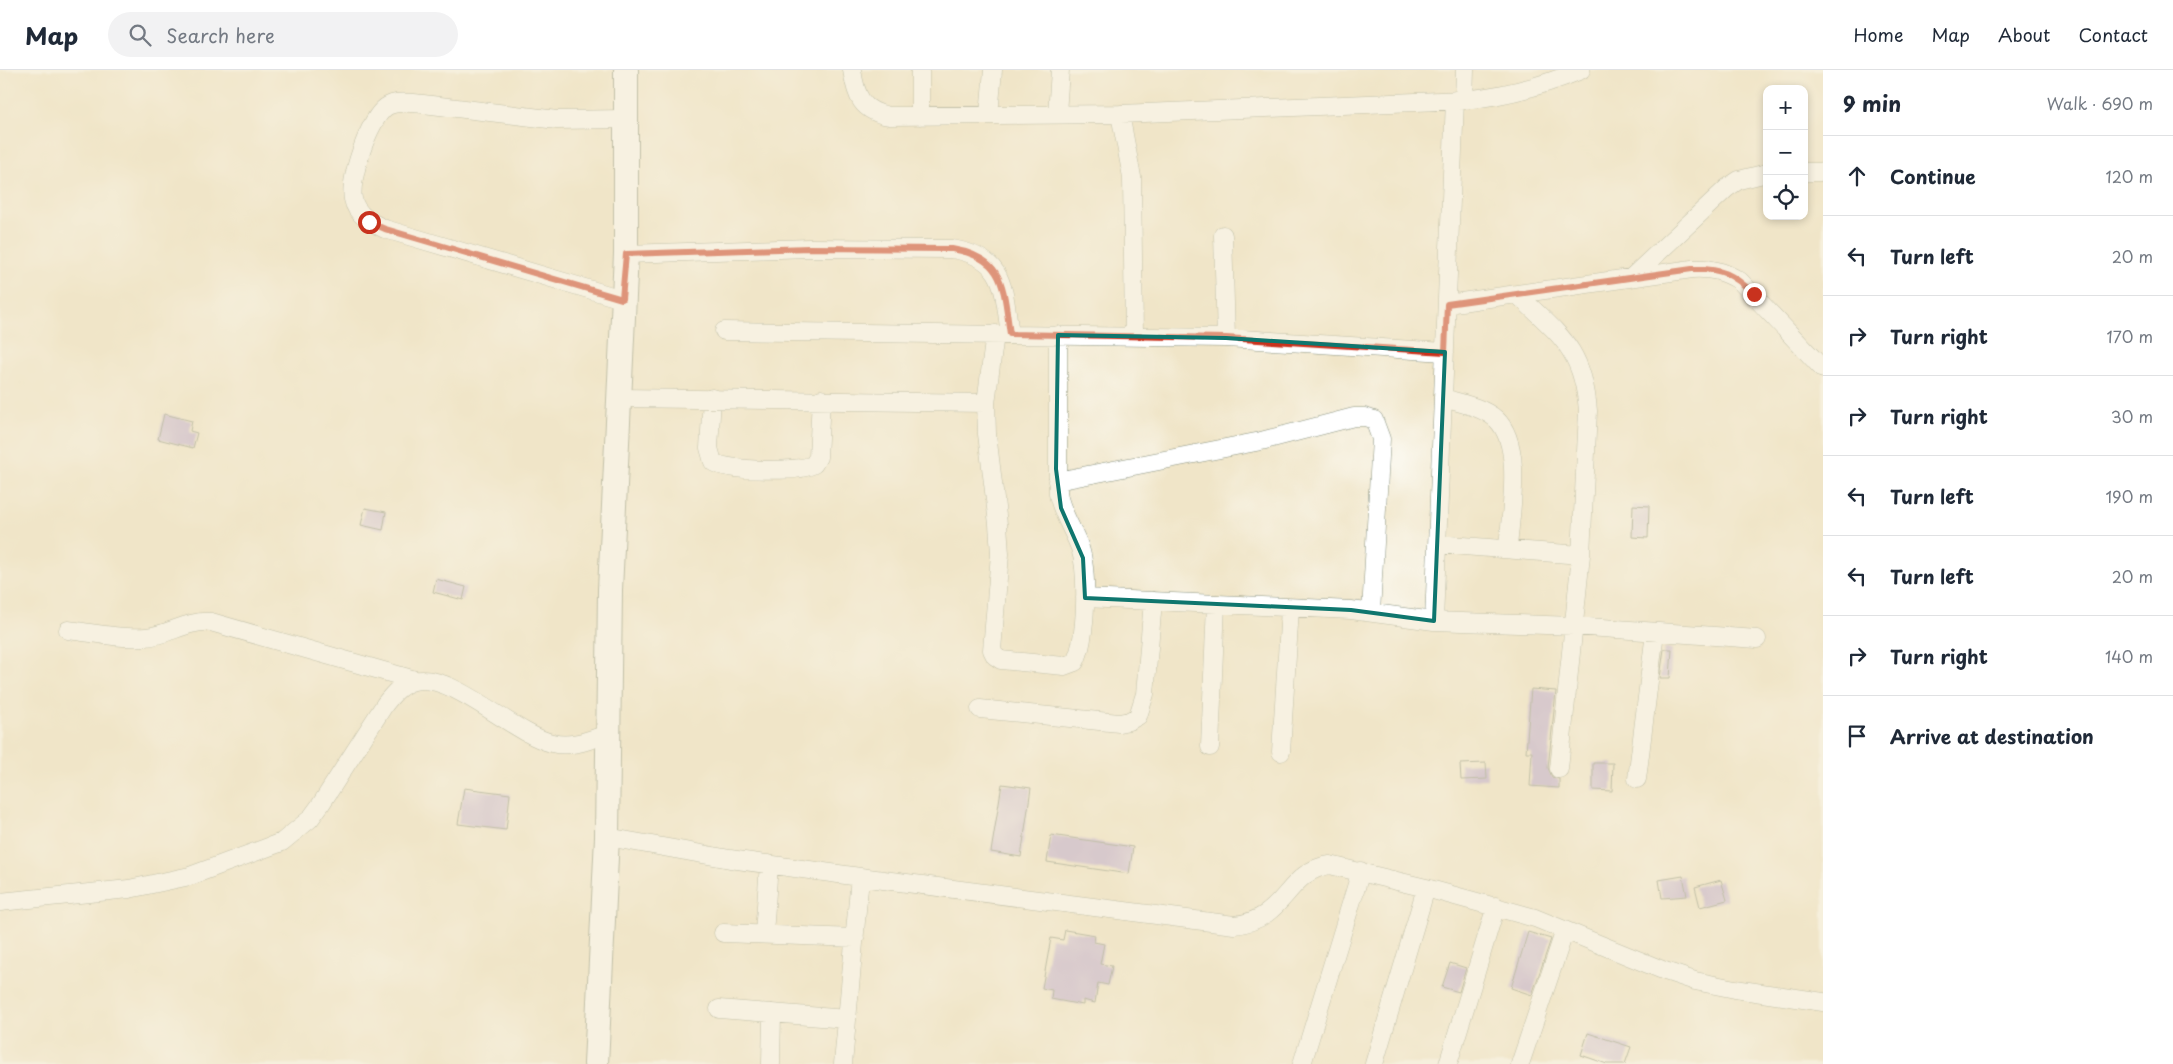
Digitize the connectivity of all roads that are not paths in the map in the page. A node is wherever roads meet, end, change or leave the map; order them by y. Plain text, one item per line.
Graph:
1 (626, 70) edge
2 (852, 70) edge
3 (920, 70) edge
4 (993, 70) edge
5 (1060, 70) edge
6 (1465, 70) edge
7 (1581, 70) edge
8 (1459, 100) junction
9 (1057, 114) junction
10 (1120, 114) junction
11 (989, 115) junction
12 (920, 116) junction
13 (625, 119) junction
14 (1808, 172) edge
15 (1823, 172) edge
16 (1763, 174) edge
17 (1223, 235) dead end
18 (626, 254) junction
19 (1631, 278) junction
20 (1517, 294) junction
21 (622, 299) junction
22 (1447, 304) junction
23 (724, 331) dead end
24 (1003, 334) junction
25 (1058, 335) junction
26 (1134, 337) junction
27 (1226, 338) junction
28 (1445, 352) junction
29 (1823, 369) edge
30 (620, 398) junction
31 (712, 398) junction
32 (1443, 398) junction
33 (821, 400) junction
34 (986, 403) junction
35 (1057, 481) junction
36 (1437, 544) junction
37 (1508, 549) junction
38 (1581, 555) junction
39 (1085, 598) junction
40 (1153, 601) junction
41 (1216, 604) junction
42 (1290, 608) junction
43 (1371, 612) junction
44 (1434, 621) junction
45 (1574, 626) junction
46 (68, 630) dead end
47 (1655, 632) junction
48 (1757, 638) dead end
49 (414, 680) junction
50 (980, 709) dead end
51 (607, 734) junction
52 (1210, 747) dead end
53 (1281, 752) dead end
54 (1558, 769) dead end
55 (1637, 779) dead end
56 (607, 837) junction
57 (769, 864) junction
58 (1361, 871) junction
59 (860, 877) junction
60 (1426, 888) junction
61 (0, 902) edge
62 (1496, 906) junction
63 (1565, 930) junction
64 (724, 933) dead end
65 (764, 934) junction
66 (855, 938) junction
67 (1823, 1002) edge
68 (719, 1009) dead end
69 (772, 1013) junction
70 (847, 1019) junction
71 (596, 1064) edge
72 (771, 1064) edge
73 (843, 1064) edge
74 (1302, 1064) edge
75 (1374, 1064) edge
76 (1448, 1064) edge
77 (1520, 1064) edge

1 - 13 street
2 - 12 street
3 - 12 street
4 - 11 street
5 - 9 street
6 - 8 street
7 - 8 street
8 - 10 street
8 - 22 street
9 - 10 street
9 - 11 street
10 - 26 street
11 - 12 street
13 - 18 street
13 - 21 street
14 - 15 street
16 - 19 street
17 - 27 street
18 - 21 street
18 - 24 street
19 - 20 street
19 - 29 street
20 - 22 street
20 - 38 street
21 - 30 street
22 - 28 street
23 - 24 street
24 - 25 street
24 - 34 street
25 - 26 street
25 - 35 street
26 - 27 street
27 - 28 street
28 - 32 street
30 - 31 street
30 - 51 street
31 - 33 street
31 - 33 street
32 - 36 street
32 - 37 street
33 - 34 street
34 - 39 street
35 - 39 street
35 - 43 street
36 - 37 street
36 - 44 street
37 - 38 street
38 - 45 street
39 - 40 street
40 - 41 street
40 - 50 street
41 - 42 street
41 - 52 street
42 - 43 street
42 - 53 street
43 - 44 street
44 - 45 street
45 - 47 street
45 - 54 street
46 - 49 street
47 - 48 street
47 - 55 street
49 - 51 street
49 - 61 street
51 - 56 street
56 - 57 street
56 - 71 street
57 - 59 street
57 - 65 street
58 - 59 street
58 - 60 street
58 - 74 street
59 - 66 street
60 - 62 street
60 - 75 street
62 - 63 street
62 - 76 street
63 - 67 street
63 - 77 street
64 - 65 street
65 - 66 street
66 - 70 street
68 - 69 street
69 - 70 street
69 - 72 street
70 - 73 street

